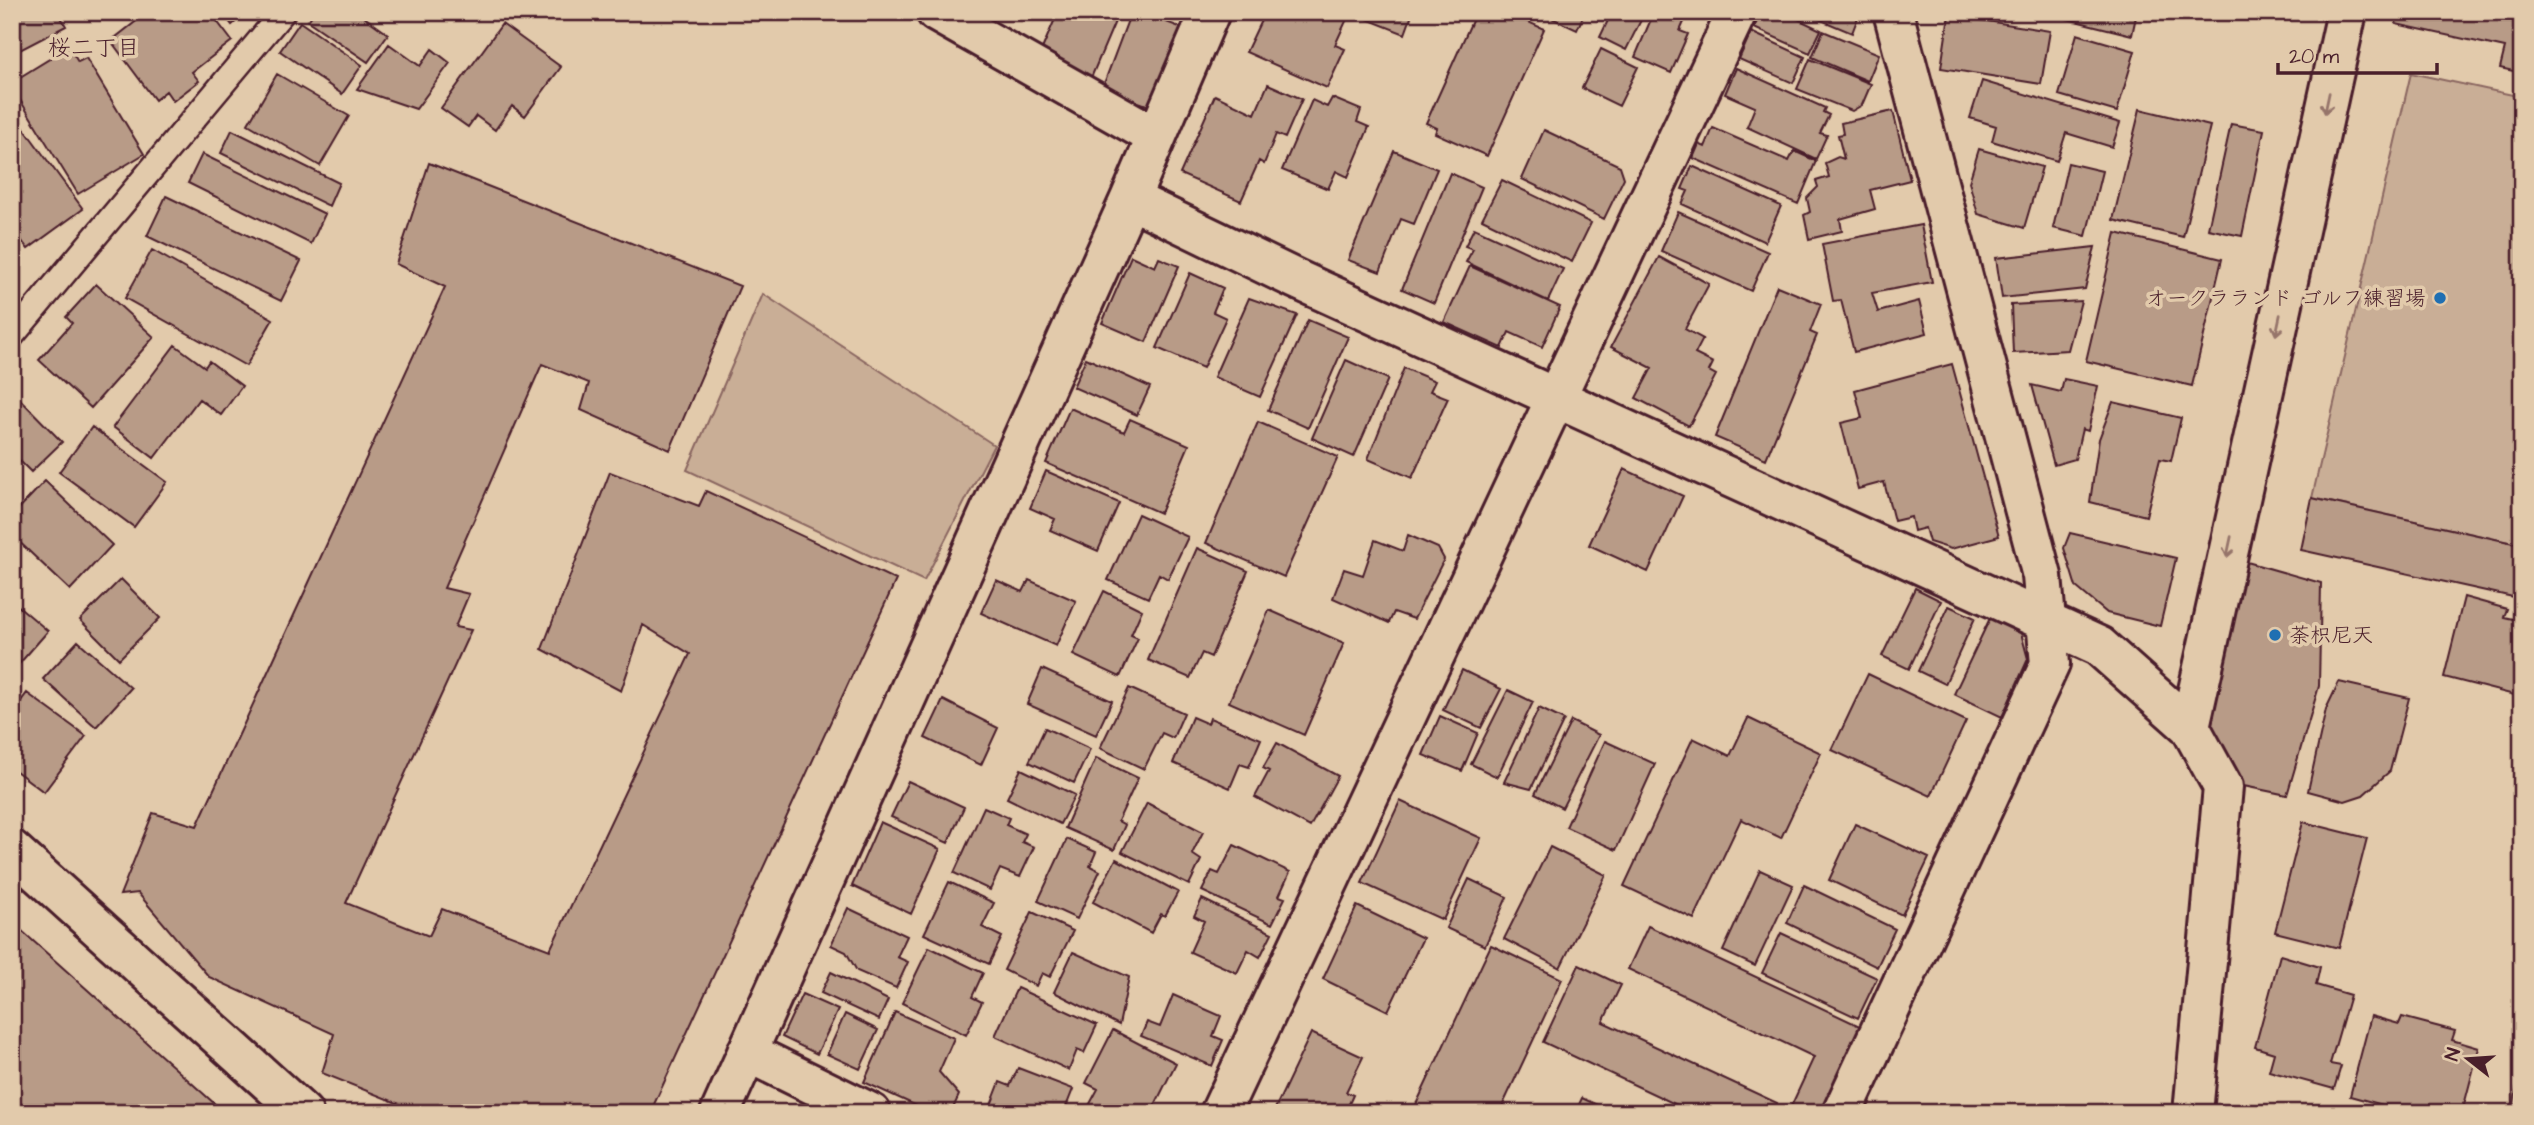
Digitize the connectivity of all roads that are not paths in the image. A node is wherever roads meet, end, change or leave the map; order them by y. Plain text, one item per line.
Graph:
1 (283, 12) edge
2 (936, 12) edge
3 (1210, 12) edge
4 (1737, 12) edge
5 (1893, 12) edge
6 (2347, 12) edge
7 (1155, 136) junction
8 (1130, 199) junction
9 (12, 336) edge
10 (1554, 398) junction
11 (2049, 623) junction
12 (2190, 727) junction
13 (12, 850) edge
14 (747, 1052) junction
15 (303, 1113) edge
16 (720, 1113) edge
17 (871, 1113) edge
18 (1220, 1113) edge
19 (1842, 1113) edge
20 (2193, 1113) edge

1 - 9 lane
2 - 7 street
3 - 7 street
4 - 10 street
5 - 11 street
6 -> 12 street
7 - 8 street
8 - 10 street
8 - 14 street
10 - 11 street
10 - 18 street
11 - 12 street
11 - 19 street
12 - 20 street
13 - 15 street
14 - 16 street
14 - 17 street

